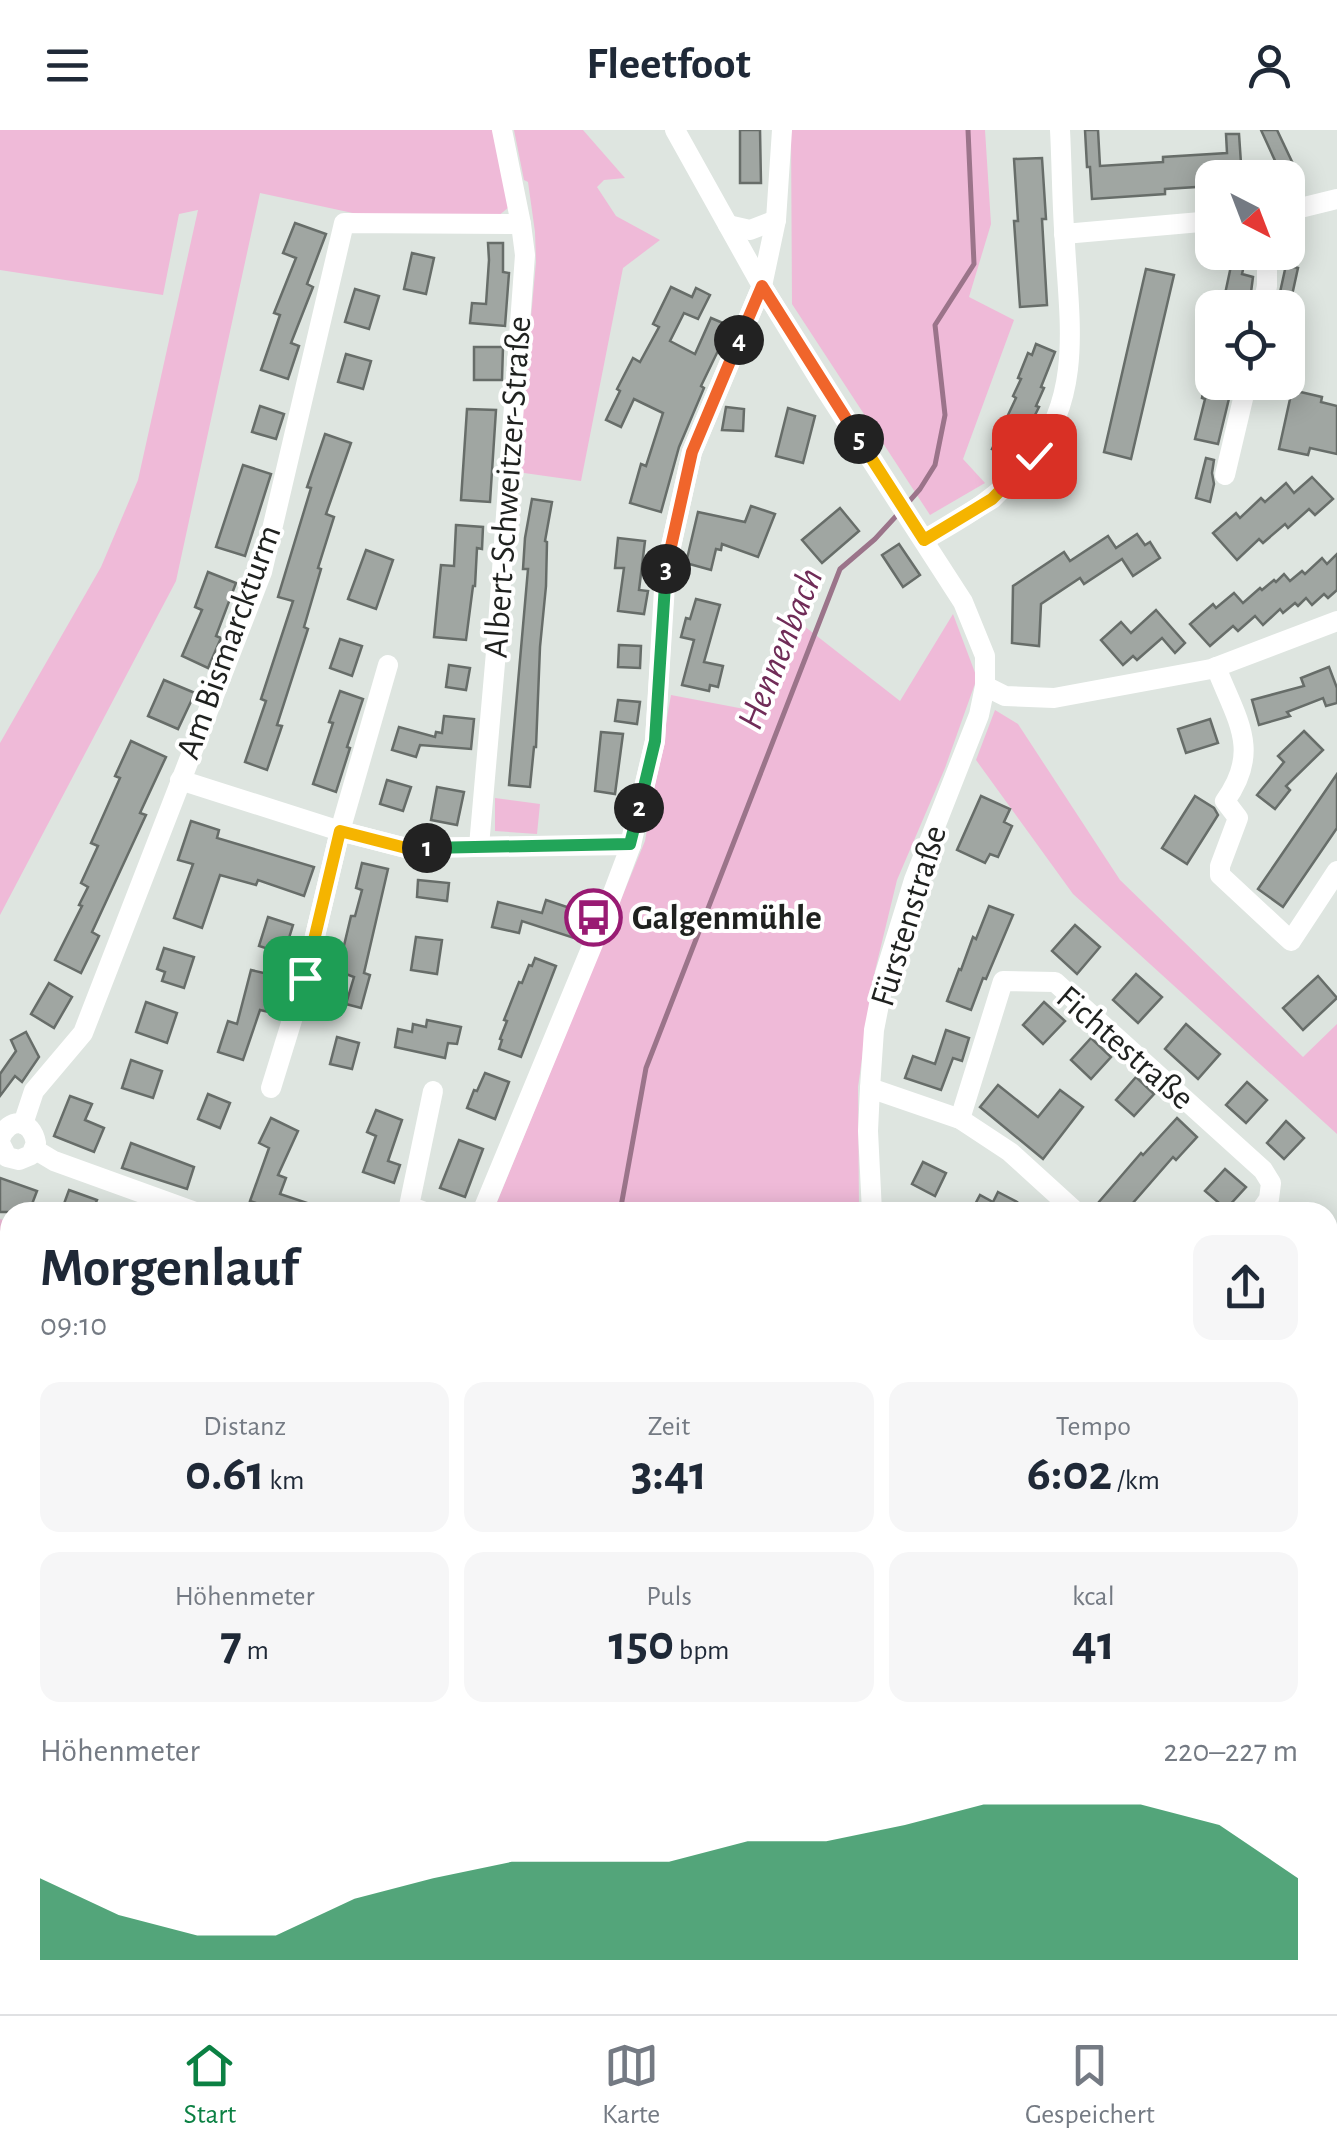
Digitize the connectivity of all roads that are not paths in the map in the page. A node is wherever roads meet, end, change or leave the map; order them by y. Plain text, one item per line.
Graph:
1 (502, 130) edge
2 (675, 130) edge
3 (782, 130) edge
4 (1060, 130) edge
5 (1337, 199) edge
6 (1305, 207) edge
7 (776, 220) junction
8 (1195, 222) edge
9 (522, 224) junction
10 (728, 225) junction
11 (1064, 234) junction
12 (762, 286) junction
13 (1242, 400) edge
14 (1225, 475) dead end
15 (924, 540) junction
16 (1337, 621) edge
17 (388, 665) dead end
18 (1216, 667) junction
19 (985, 686) junction
20 (180, 780) junction
21 (340, 831) junction
22 (630, 844) junction
23 (478, 846) junction
24 (1337, 870) edge
25 (272, 1088) dead end
26 (870, 1088) junction
27 (433, 1091) dead end
28 (960, 1119) junction
29 (23, 1124) junction
30 (0, 1141) edge
31 (34, 1149) junction
32 (167, 1202) edge
33 (410, 1202) edge
34 (486, 1202) edge
35 (872, 1202) edge
36 (1065, 1202) edge
37 (1266, 1202) edge

1 - 9 street, Albert-Schweitzer-Straße
2 - 10 street
3 - 7 street
4 - 11 street
5 - 6 street
7 - 10 street
7 - 12 street
8 - 11 street
9 - 20 street, Am Bismarckturm
9 - 23 street, Albert-Schweitzer-Straße
10 - 12 street
11 - 15 street
12 - 15 street
12 - 22 street
13 - 14 street
15 - 19 street
16 - 18 street
17 - 21 street
18 - 19 street
18 - 24 street
19 - 26 street, Fürstenstraße
20 - 21 street
20 - 29 street, Am Bismarckturm
21 - 23 street
21 - 25 street
22 - 23 street
22 - 34 street
26 - 28 street
26 - 35 street, Fürstenstraße
27 - 33 street
28 - 36 street
28 - 37 street, Fichtestraße
29 - 30 street
29 - 31 street
30 - 31 street
31 - 32 street

